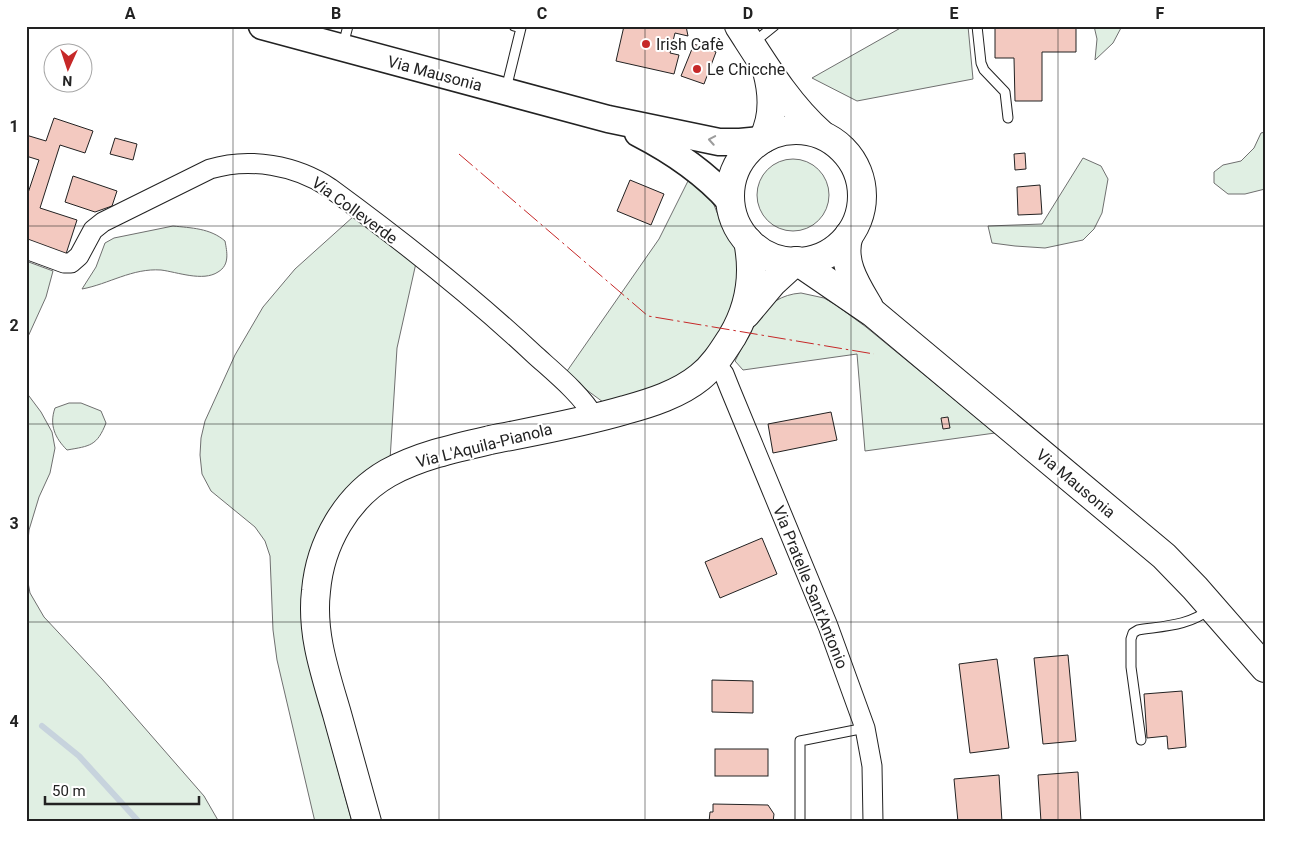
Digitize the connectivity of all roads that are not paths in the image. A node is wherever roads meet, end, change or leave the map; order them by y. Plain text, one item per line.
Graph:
1 (262, 26) edge
2 (514, 26) edge
3 (774, 26) edge
4 (978, 26) edge
5 (745, 35) edge
6 (345, 37) edge
7 (767, 69) junction
8 (506, 92) junction
9 (1008, 118) dead end
10 (608, 119) junction
11 (821, 134) junction
12 (762, 139) junction
13 (730, 201) junction
14 (849, 235) junction
15 (748, 241) junction
16 (26, 249) edge
17 (796, 261) junction
18 (872, 313) junction
19 (743, 317) junction
20 (714, 363) junction
21 (595, 418) junction
22 (1212, 607) junction
23 (1265, 668) edge
24 (865, 728) junction
25 (1141, 740) dead end
26 (368, 822) edge
27 (800, 822) edge
28 (873, 822) edge

1 - 6 main road, Via Mausonia
2 - 8 lane
3 - 5 lane
4 - 9 lane
5 - 7 main road
6 - 8 main road, Via Mausonia
7 - 11 main road
7 - 12 main road
8 - 10 main road, Via Mausonia
12 -> 10 main road, Via Mausonia
10 - 13 main road, Via Mausonia
11 - 12 main road
11 - 14 main road
12 - 13 main road
13 - 15 main road
14 - 17 main road
14 - 18 main road, Via Mausonia
15 - 17 main road
15 - 19 main road, Via L'Aquila-Pianola
16 - 21 street, Via Colleverde
17 - 18 main road, Via Mausonia
17 - 19 main road, Via L'Aquila-Pianola
18 - 22 main road, Via Mausonia
19 - 20 main road, Via L'Aquila-Pianola
20 - 21 main road, Via L'Aquila-Pianola
20 - 24 street, Via Pratelle Sant'Antonio
21 - 26 main road, Via L'Aquila-Pianola
22 - 23 main road, Via Mausonia
22 - 25 lane
24 - 27 lane
24 - 28 street, Via Pratelle Sant'Antonio

